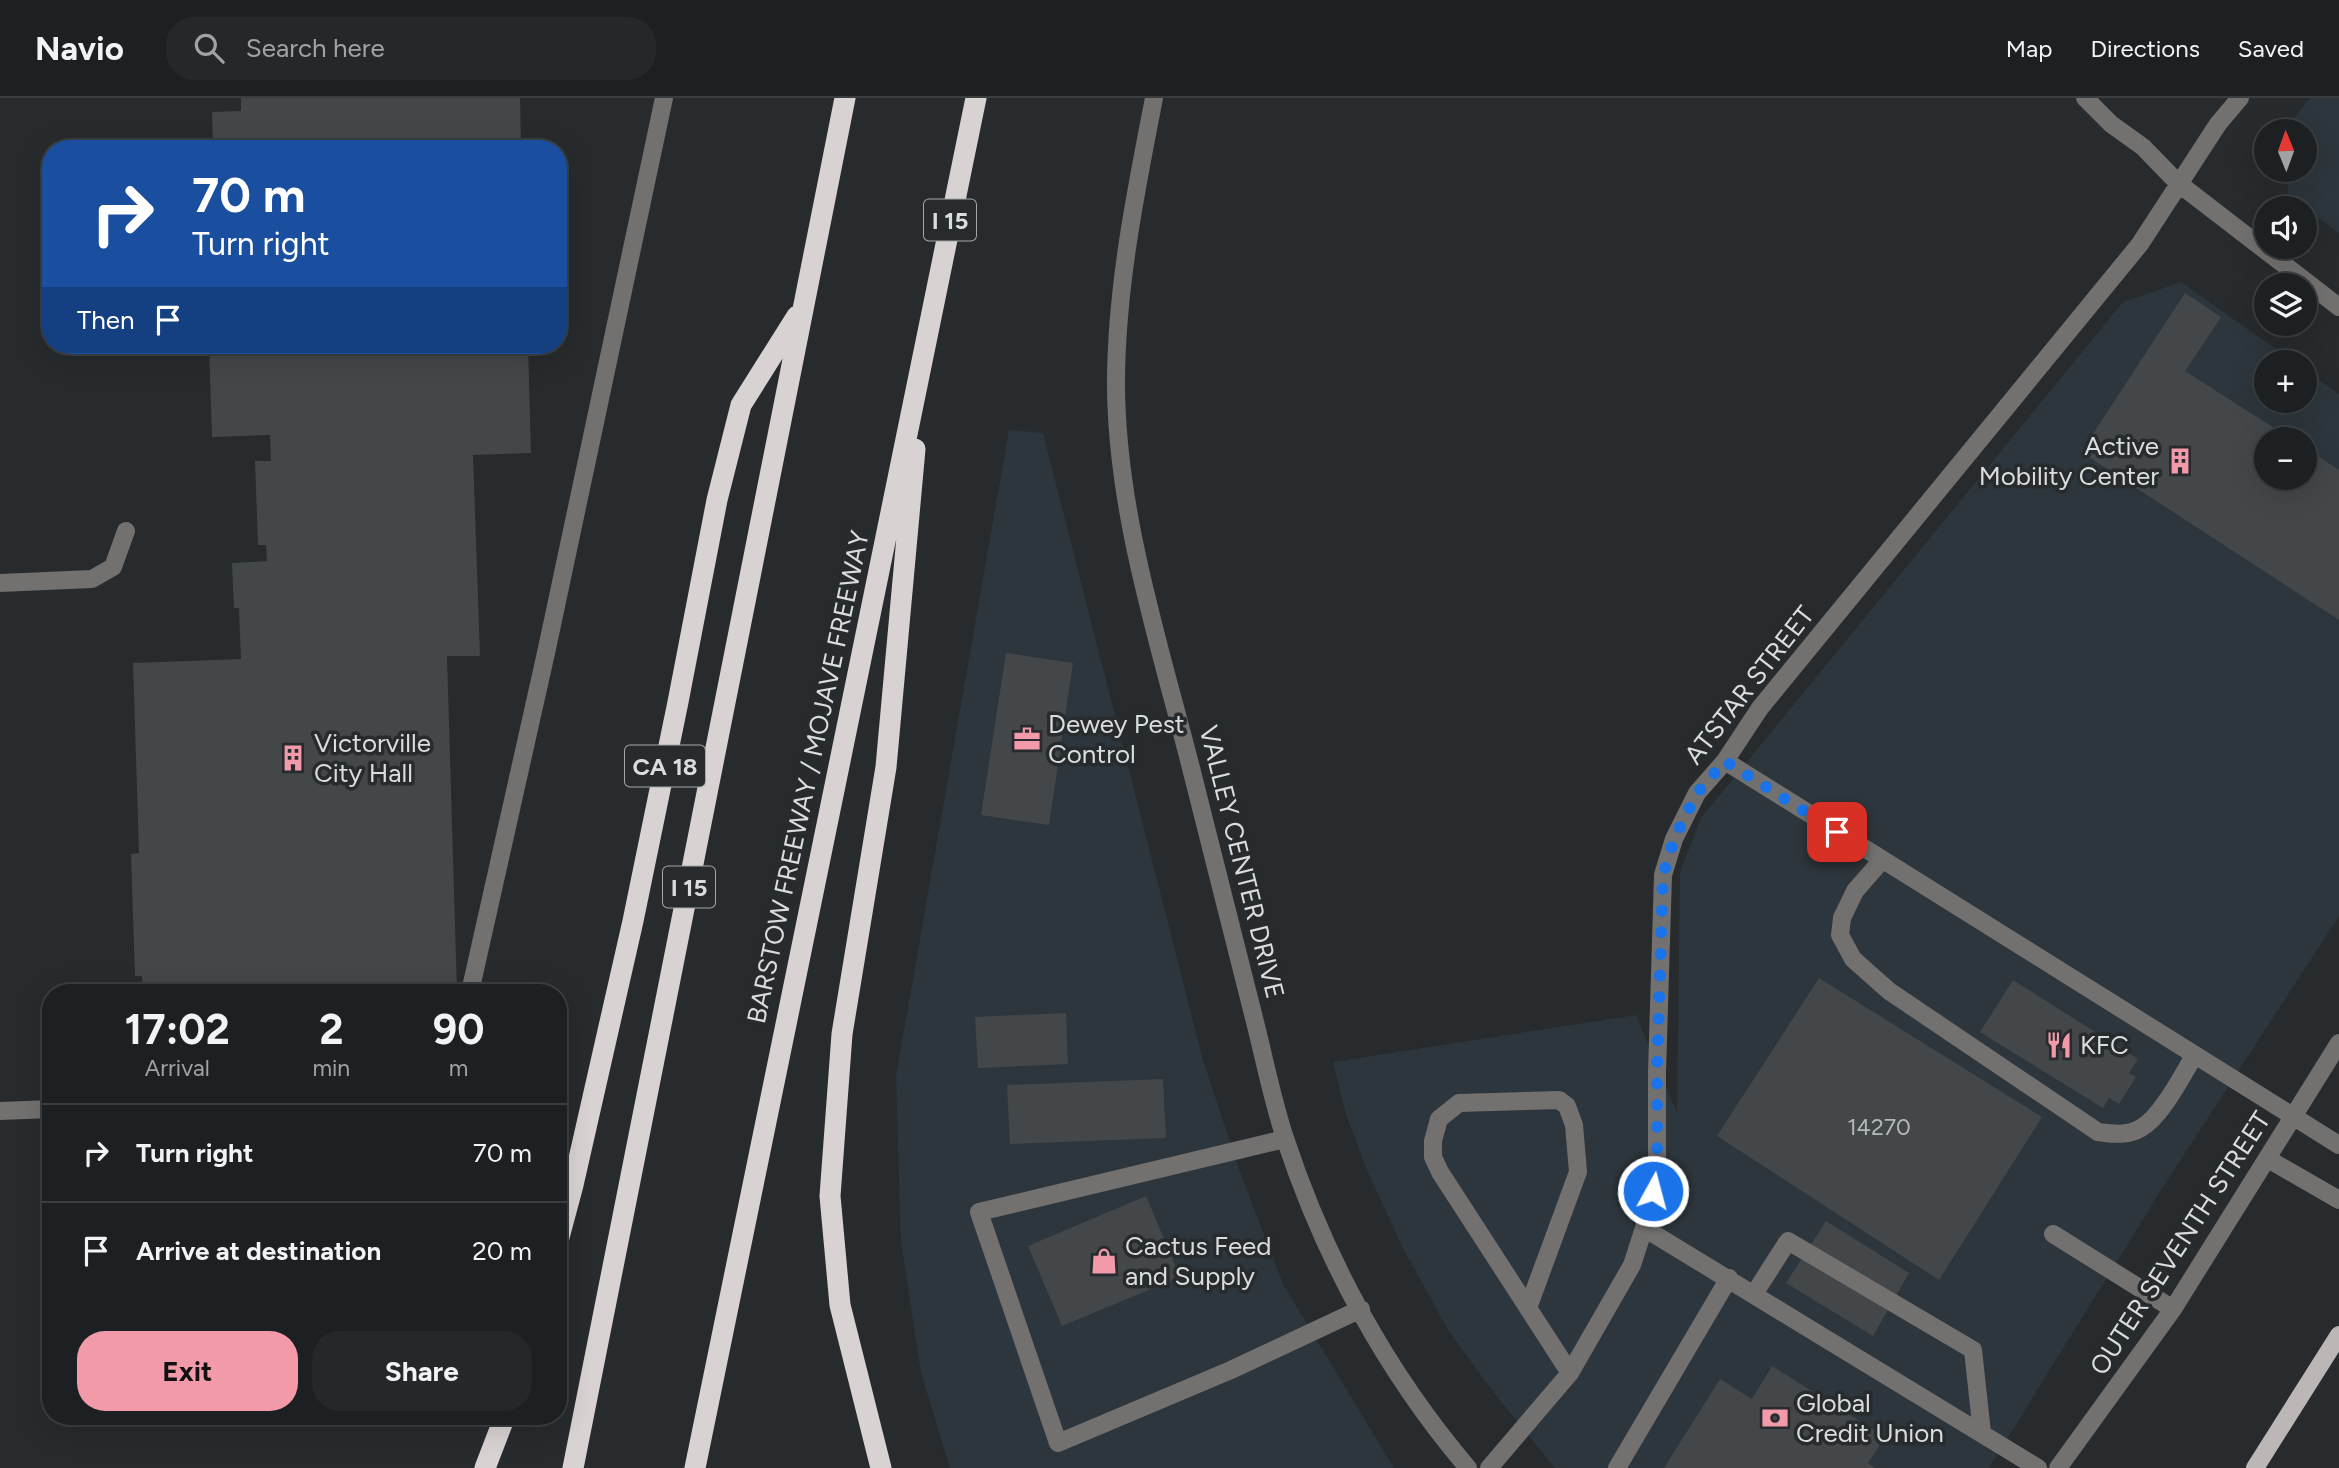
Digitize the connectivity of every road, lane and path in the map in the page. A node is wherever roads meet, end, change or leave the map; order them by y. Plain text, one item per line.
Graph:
1 (664, 98) edge
2 (845, 98) edge
3 (976, 98) edge
4 (1154, 98) edge
5 (2085, 98) edge
6 (2240, 98) edge
7 (2178, 183) junction
8 (804, 306) junction
9 (2339, 306) edge
10 (925, 343) junction
11 (126, 531) dead end
12 (0, 583) edge
13 (1725, 761) junction
14 (1882, 860) junction
15 (472, 984) edge
16 (2339, 1044) edge
17 (2194, 1056) junction
18 (42, 1109) edge
19 (0, 1111) edge
20 (2293, 1118) junction
21 (1285, 1139) junction
22 (2339, 1146) edge
23 (2268, 1159) junction
24 (2339, 1200) edge
25 (567, 1207) edge
26 (1644, 1228) junction
27 (2053, 1234) dead end
28 (1729, 1278) junction
29 (1754, 1293) junction
30 (1528, 1308) junction
31 (1361, 1309) junction
32 (2173, 1309) junction
33 (2339, 1335) edge
34 (1570, 1373) junction
35 (502, 1425) edge
36 (1982, 1433) junction
37 (485, 1468) edge
38 (573, 1468) edge
39 (695, 1468) edge
40 (881, 1468) edge
41 (1468, 1468) edge
42 (1489, 1468) edge
43 (1617, 1468) edge
44 (2038, 1468) edge
45 (2058, 1468) edge
46 (2255, 1468) edge

1 - 15 street
2 - 8 highway, I 15
3 - 10 highway, BARSTOW FREEWAY / MOJAVE FREEWAY / I 15
4 - 21 street, VALLEY CENTER DRIVE
5 - 7 street
6 - 7 street, ATSTAR STREET
7 - 9 street
7 - 13 street, ATSTAR STREET
8 - 25 highway, CA 18
8 - 38 highway, I 15
10 - 39 highway, BARSTOW FREEWAY / MOJAVE FREEWAY / I 15
10 - 40 highway
11 - 12 street
13 - 14 street
13 - 26 street, ATSTAR STREET
14 - 17 street
14 - 17 street
16 - 20 street, OUTER SEVENTH STREET
17 - 20 street
18 - 19 street
20 - 22 street
20 - 23 street, OUTER SEVENTH STREET
21 - 31 street, VALLEY CENTER DRIVE
21 - 31 street
23 - 24 street
23 - 32 street, OUTER SEVENTH STREET
26 - 28 street
26 - 34 street, ATSTAR STREET
27 - 32 street
28 - 29 street
28 - 43 street
29 - 36 street
29 - 36 street
30 - 30 street
30 - 34 street
31 - 41 street, VALLEY CENTER DRIVE
32 - 45 street, OUTER SEVENTH STREET
33 - 46 main road
34 - 42 street, ATSTAR STREET
35 - 37 highway
36 - 44 street

